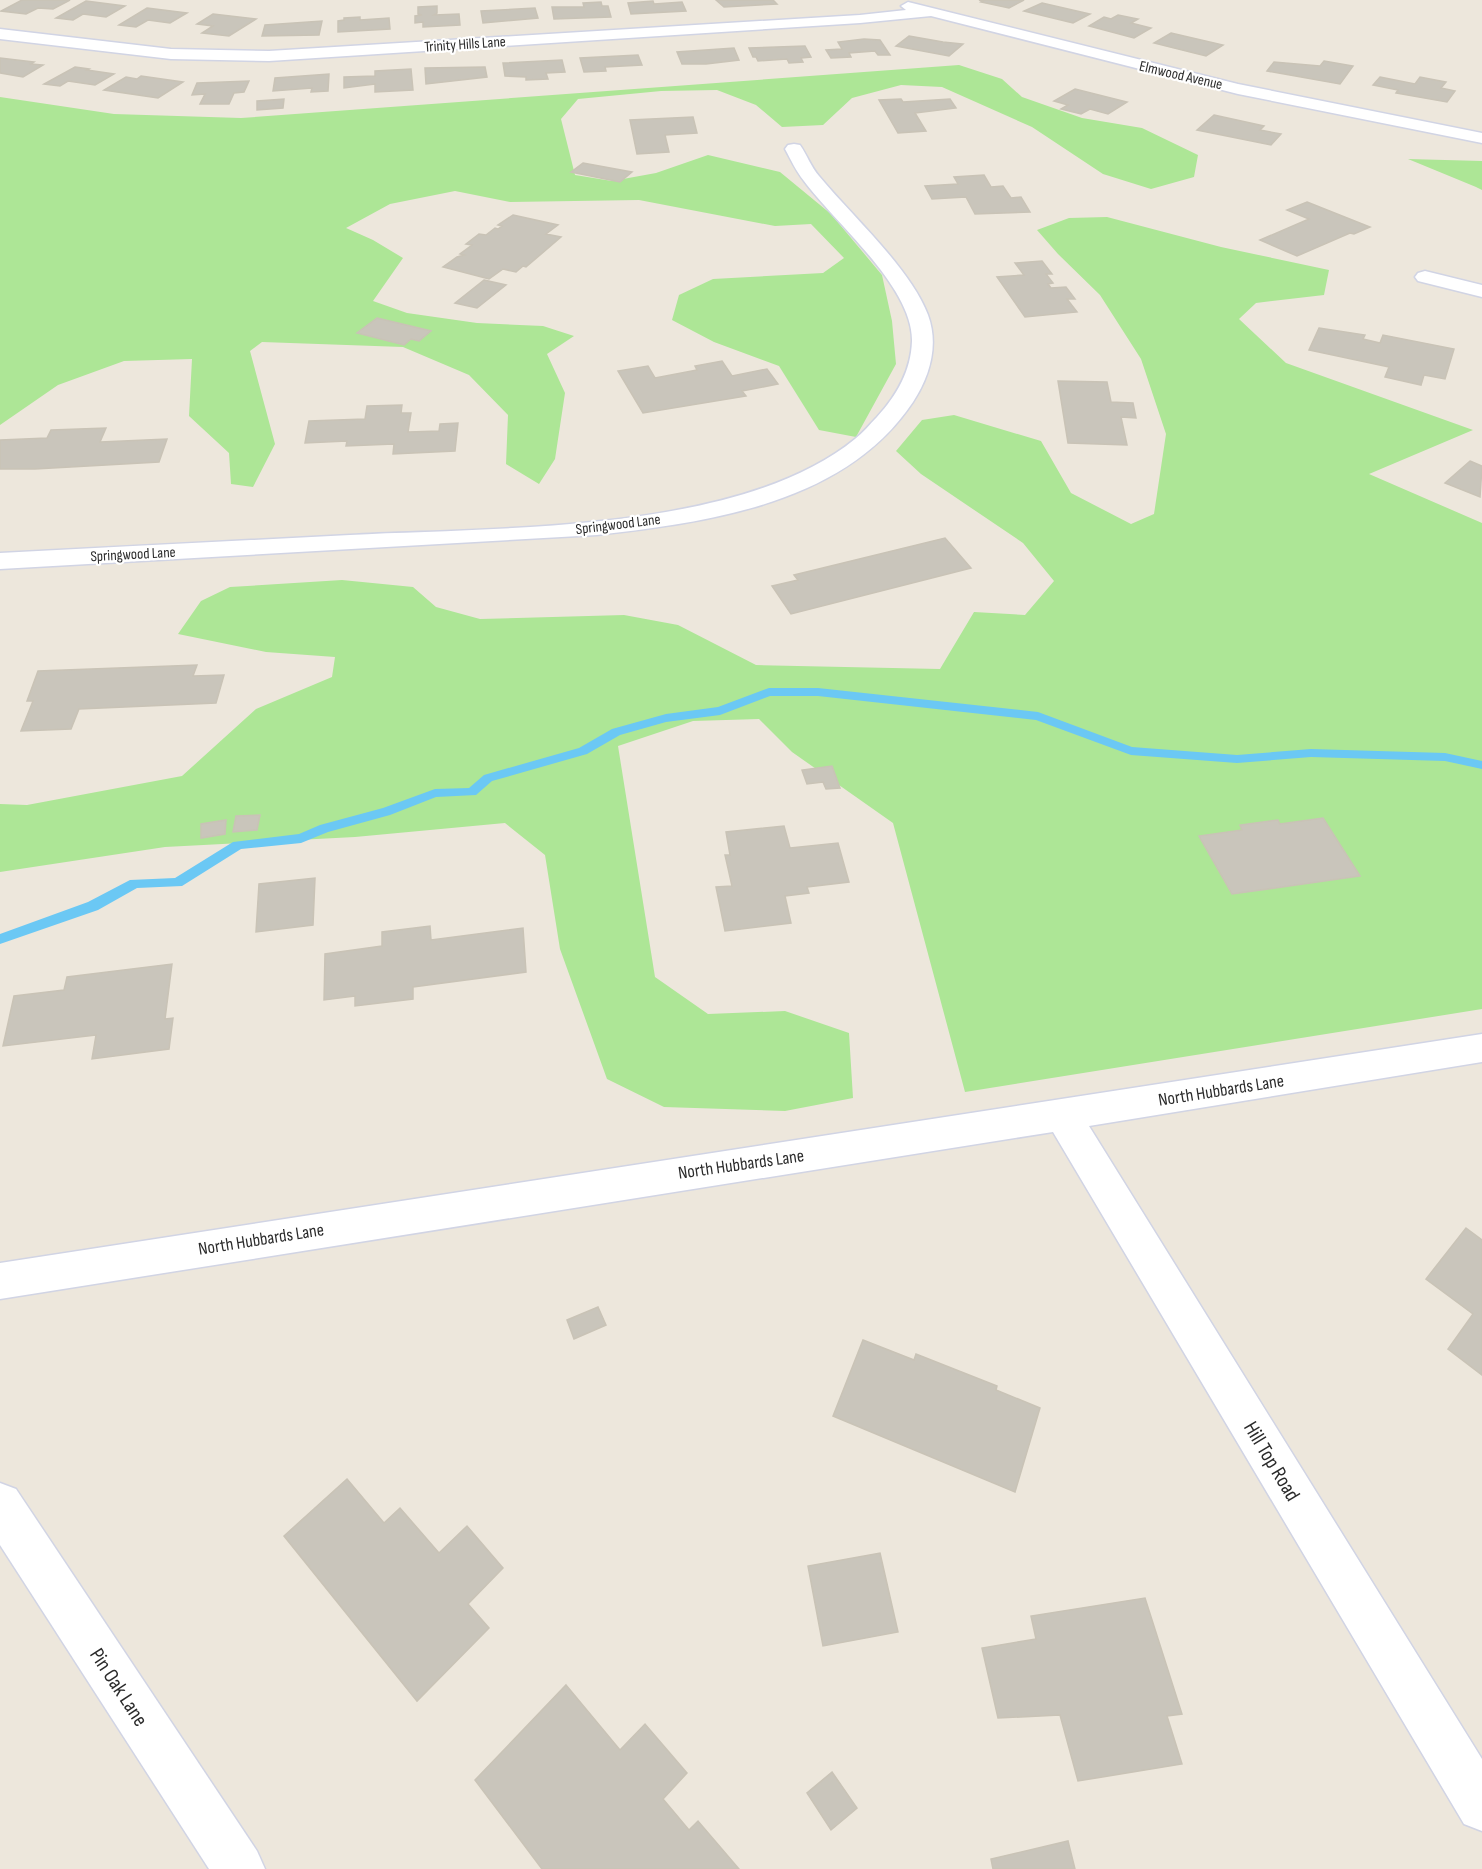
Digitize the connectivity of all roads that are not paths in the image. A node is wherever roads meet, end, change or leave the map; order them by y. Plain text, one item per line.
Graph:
1 (884, 0) edge
2 (930, 12) junction
3 (0, 34) edge
4 (1482, 138) edge
5 (794, 149) dead end
6 (1425, 277) dead end
7 (1482, 291) edge
8 (0, 561) edge
9 (1482, 1048) edge
10 (1063, 1116) junction
11 (0, 1281) edge
12 (0, 1505) edge
13 (1482, 1806) edge
14 (239, 1869) edge

1 - 2 street, Elmwood Avenue
2 - 3 street, Trinity Hills Lane
2 - 4 street, Elmwood Avenue
5 - 8 street, Springwood Lane
6 - 7 street
9 - 10 street, North Hubbards Lane
10 - 11 street, North Hubbards Lane
10 - 13 street, Hill Top Road
12 - 14 street, Pin Oak Lane

